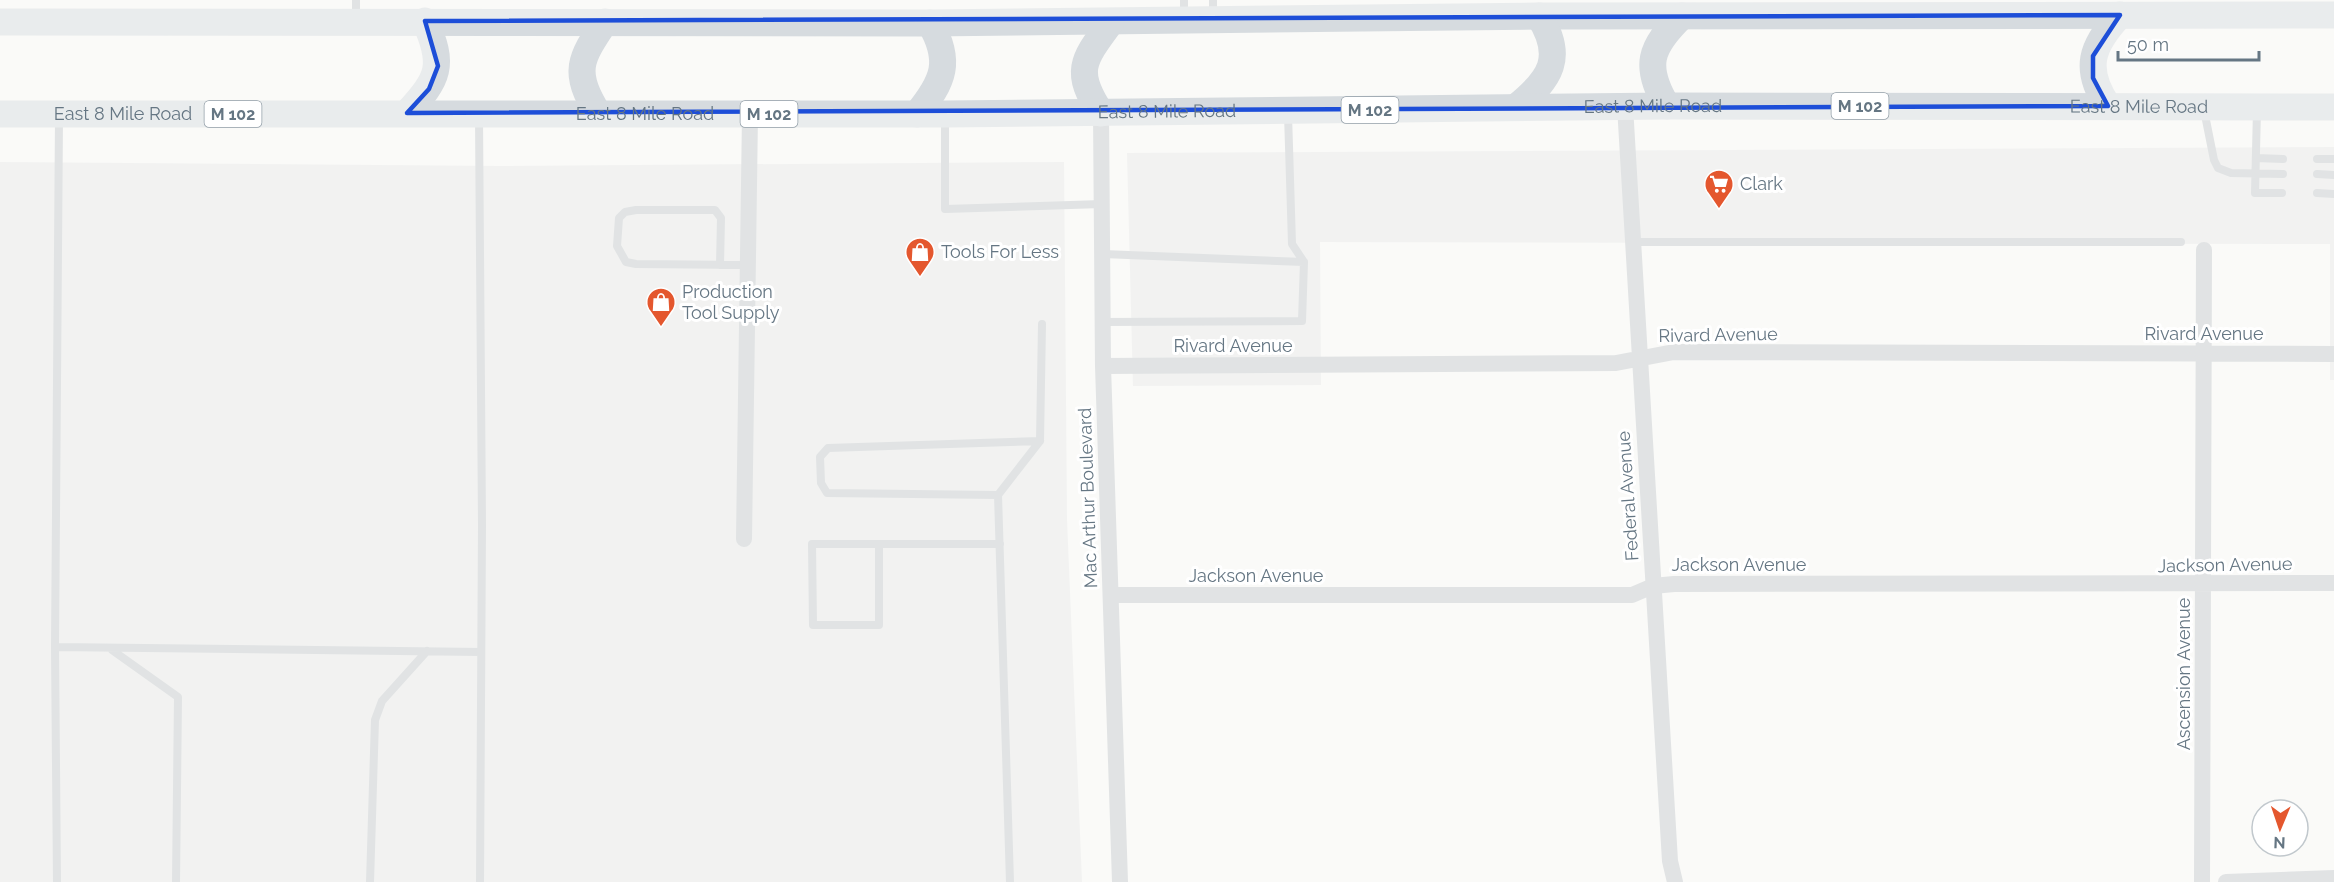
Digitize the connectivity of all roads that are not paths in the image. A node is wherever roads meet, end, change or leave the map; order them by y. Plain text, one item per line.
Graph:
1 (2011, 8) edge
2 (2255, 8) edge
3 (356, 10) edge
4 (1184, 10) edge
5 (1213, 10) edge
6 (2318, 12) edge
7 (2120, 15) junction
8 (1539, 16) junction
9 (1682, 16) junction
10 (425, 21) junction
11 (0, 22) edge
12 (605, 22) junction
13 (1111, 22) junction
14 (930, 23) junction
15 (1625, 106) junction
16 (1667, 106) junction
17 (2108, 106) junction
18 (1516, 107) junction
19 (2203, 107) junction
20 (2257, 107) junction
21 (2334, 107) edge
22 (1288, 111) junction
23 (407, 113) junction
24 (479, 113) junction
25 (598, 113) junction
26 (1101, 113) junction
27 (0, 114) edge
28 (60, 114) junction
29 (750, 114) junction
30 (917, 114) junction
31 (945, 114) junction
32 (2256, 158) junction
33 (2283, 159) dead end
34 (2317, 159) dead end
35 (2334, 159) edge
36 (2255, 174) junction
37 (2283, 174) dead end
38 (2317, 174) dead end
39 (2334, 175) edge
40 (2282, 193) dead end
41 (2317, 193) dead end
42 (2334, 194) edge
43 (1102, 204) junction
44 (1633, 242) junction
45 (2181, 242) dead end
46 (2204, 250) dead end
47 (1103, 254) junction
48 (1304, 262) junction
49 (720, 265) junction
50 (748, 265) junction
51 (1103, 322) junction
52 (1042, 324) dead end
53 (2204, 353) junction
54 (2334, 354) edge
55 (1639, 357) junction
56 (1103, 366) junction
57 (1040, 441) junction
58 (998, 495) junction
59 (744, 539) dead end
60 (879, 544) junction
61 (1000, 544) junction
62 (2334, 583) edge
63 (2204, 584) junction
64 (1653, 586) junction
65 (1111, 595) junction
66 (55, 647) junction
67 (112, 650) junction
68 (427, 651) junction
69 (481, 652) junction
70 (2334, 878) edge
71 (2313, 880) edge
72 (57, 882) edge
73 (176, 882) edge
74 (370, 882) edge
75 (480, 882) edge
76 (1010, 882) edge
77 (1120, 882) edge
78 (1676, 882) edge
79 (2202, 882) edge
80 (2226, 882) edge

1 - 7 highway
1 - 9 highway
2 - 6 highway
2 - 7 highway
3 - 10 highway
3 - 11 highway
4 - 5 highway
4 - 13 highway
5 - 8 highway
7 - 17 highway
8 - 9 highway
8 - 18 highway
9 - 16 highway
10 - 12 highway
10 - 23 highway
12 - 14 highway
12 - 25 highway
13 - 14 highway
13 - 26 highway
14 - 30 highway
15 - 16 highway, East 8 Mile Road / M 102
15 - 18 highway, East 8 Mile Road / M 102
15 - 44 street, Federal Avenue
16 - 17 highway, East 8 Mile Road / M 102
17 - 19 highway, East 8 Mile Road / M 102
18 - 22 highway, East 8 Mile Road / M 102
19 - 20 highway, East 8 Mile Road / M 102
19 - 36 lane
20 - 21 highway, East 8 Mile Road / M 102
20 - 32 lane
22 - 26 highway, East 8 Mile Road / M 102
22 - 48 lane
23 - 24 highway, East 8 Mile Road / M 102
23 - 28 highway, East 8 Mile Road / M 102
24 - 25 highway, East 8 Mile Road / M 102
24 - 69 lane
25 - 29 highway, East 8 Mile Road / M 102
26 - 31 highway, East 8 Mile Road / M 102
26 - 43 street, Mac Arthur Boulevard
27 - 28 highway, East 8 Mile Road / M 102
28 - 66 lane
29 - 30 highway, East 8 Mile Road / M 102
29 - 50 street
30 - 31 highway, East 8 Mile Road / M 102
31 - 43 lane
32 - 33 lane
32 - 36 lane
34 - 35 lane
36 - 37 lane
36 - 40 lane
38 - 39 lane
41 - 42 lane
43 - 47 street, Mac Arthur Boulevard
44 - 45 lane
44 - 55 street, Federal Avenue
46 - 53 street, Ascension Avenue
47 - 48 lane
47 - 51 street, Mac Arthur Boulevard
48 - 51 lane
49 - 49 lane
49 - 50 lane
50 - 59 street
51 - 56 street, Mac Arthur Boulevard
52 - 57 lane
53 - 54 street, Rivard Avenue
53 - 55 street, Rivard Avenue
53 - 63 street, Ascension Avenue
55 - 56 street, Rivard Avenue
55 - 64 street, Federal Avenue
56 - 65 street, Mac Arthur Boulevard
57 - 58 lane
57 - 58 lane
58 - 61 lane
60 - 60 lane
60 - 61 lane
61 - 76 lane
62 - 63 street, Jackson Avenue
63 - 64 street, Jackson Avenue
63 - 79 street, Ascension Avenue
64 - 65 street, Jackson Avenue
64 - 78 street, Federal Avenue
65 - 77 street, Mac Arthur Boulevard
66 - 67 lane
66 - 72 lane
67 - 68 lane
67 - 73 lane
68 - 69 lane
68 - 74 lane
69 - 75 lane
70 - 71 street
71 - 80 street

